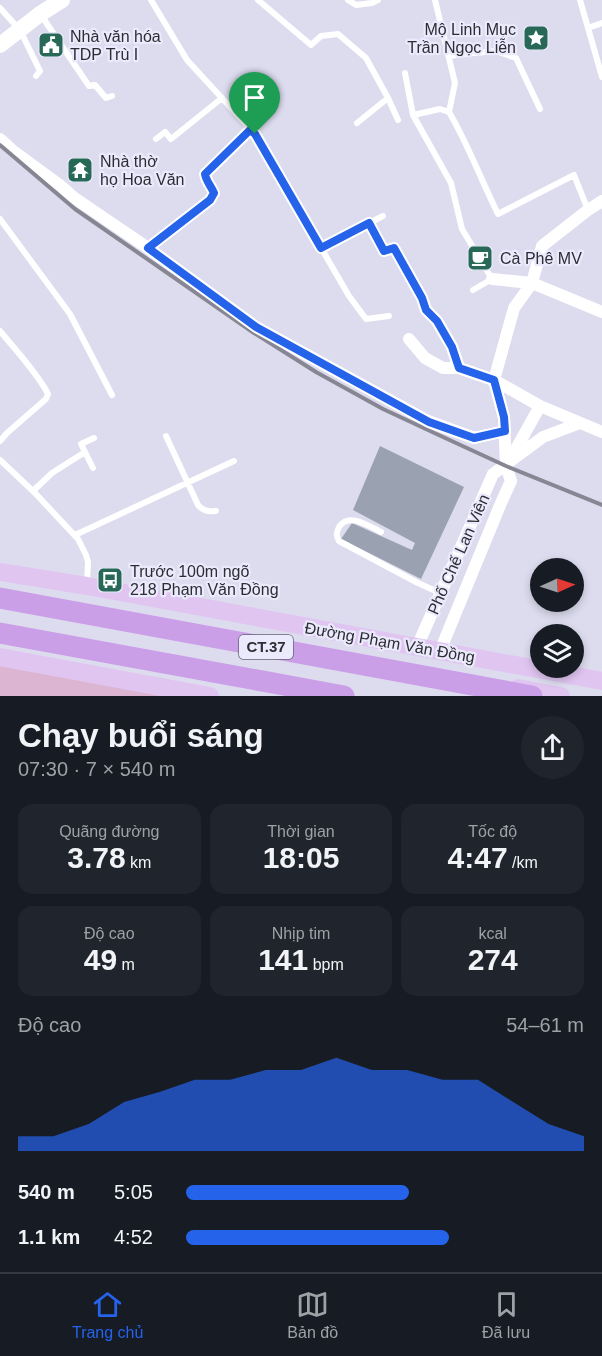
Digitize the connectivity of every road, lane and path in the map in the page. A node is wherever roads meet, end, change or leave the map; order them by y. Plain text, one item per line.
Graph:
1 (62, 0) edge
2 (151, 0) edge
3 (258, 0) edge
4 (348, 0) edge
5 (378, 0) edge
6 (435, 0) edge
7 (580, 0) edge
8 (0, 8) edge
9 (40, 14) junction
10 (602, 23) edge
11 (588, 28) junction
12 (20, 30) junction
13 (0, 45) edge
14 (449, 56) junction
15 (405, 73) dead end
16 (36, 76) dead end
17 (602, 77) edge
18 (112, 96) dead end
19 (222, 98) junction
20 (388, 98) junction
21 (540, 109) dead end
22 (449, 112) junction
23 (413, 115) junction
24 (398, 120) dead end
25 (357, 123) dead end
26 (250, 130) junction
27 (0, 138) edge
28 (156, 139) dead end
29 (602, 201) edge
30 (588, 210) junction
31 (383, 216) dead end
32 (0, 219) edge
33 (369, 223) junction
34 (148, 248) junction
35 (321, 248) junction
36 (492, 279) junction
37 (532, 283) junction
38 (473, 290) dead end
39 (426, 310) joint
40 (602, 312) edge
41 (389, 316) dead end
42 (0, 331) edge
43 (409, 339) dead end
44 (459, 368) junction
45 (494, 380) junction
46 (112, 395) dead end
47 (540, 406) junction
48 (580, 423) junction
49 (505, 431) junction
50 (602, 432) edge
51 (166, 436) dead end
52 (94, 438) dead end
53 (0, 441) edge
54 (85, 452) junction
55 (0, 460) edge
56 (234, 461) dead end
57 (506, 466) junction
58 (93, 468) dead end
59 (189, 483) junction
60 (33, 491) junction
61 (216, 511) dead end
62 (381, 532) dead end
63 (75, 536) junction
64 (0, 572) edge
65 (87, 586) junction
66 (0, 592) edge
67 (441, 593) junction
68 (0, 598) edge
69 (0, 635) edge
70 (417, 647) junction
71 (440, 651) junction
72 (0, 657) edge
73 (602, 681) edge
74 (210, 696) edge
75 (333, 696) edge
76 (344, 696) edge
77 (532, 696) edge
78 (561, 696) edge

1 - 9 main road
2 - 19 lane
3 - 20 lane
4 - 5 lane
6 - 14 lane
7 - 11 lane
8 - 12 lane
9 - 12 main road
9 - 18 lane
10 - 11 lane
11 - 17 lane
12 - 13 main road
12 - 16 lane
14 - 21 lane
14 - 22 lane
15 - 23 lane
19 - 26 lane
19 - 28 lane
20 - 24 lane
20 - 25 lane
22 - 23 lane
22 - 30 lane
23 - 36 lane
26 - 34 lane
26 - 35 lane
27 - 34 street
29 - 30 street
30 - 37 street
31 - 33 lane
32 - 46 lane
33 - 35 lane
33 - 39 lane
34 - 49 street
35 - 41 lane
36 - 37 street
36 - 38 lane
37 - 40 street
37 - 45 street
39 - 44 street
42 - 53 lane
43 - 44 street
44 - 45 street
45 - 47 street
45 - 49 street
47 - 48 street
47 - 57 street, Phố Chế Lan Viên
48 - 50 street
48 - 57 street
49 - 57 street
51 - 59 lane
52 - 54 lane
54 - 58 lane
54 - 60 lane
55 - 60 lane
56 - 59 lane
57 - 67 street, Phố Chế Lan Viên
57 - 71 street, Phố Chế Lan Viên
59 - 61 lane
59 - 63 lane
60 - 63 lane
62 - 67 lane
63 - 65 lane
64 - 65 main road, Đường Phạm Văn Đồng
65 - 70 main road, Đường Phạm Văn Đồng
66 - 78 main road, Đường Phạm Văn Đồng
67 - 70 street, Phố Chế Lan Viên
68 - 77 highway, CT.37
69 - 75 main road
69 - 76 highway, CT.37
70 - 71 main road, Đường Phạm Văn Đồng
71 - 73 main road, Đường Phạm Văn Đồng
72 - 74 main road

